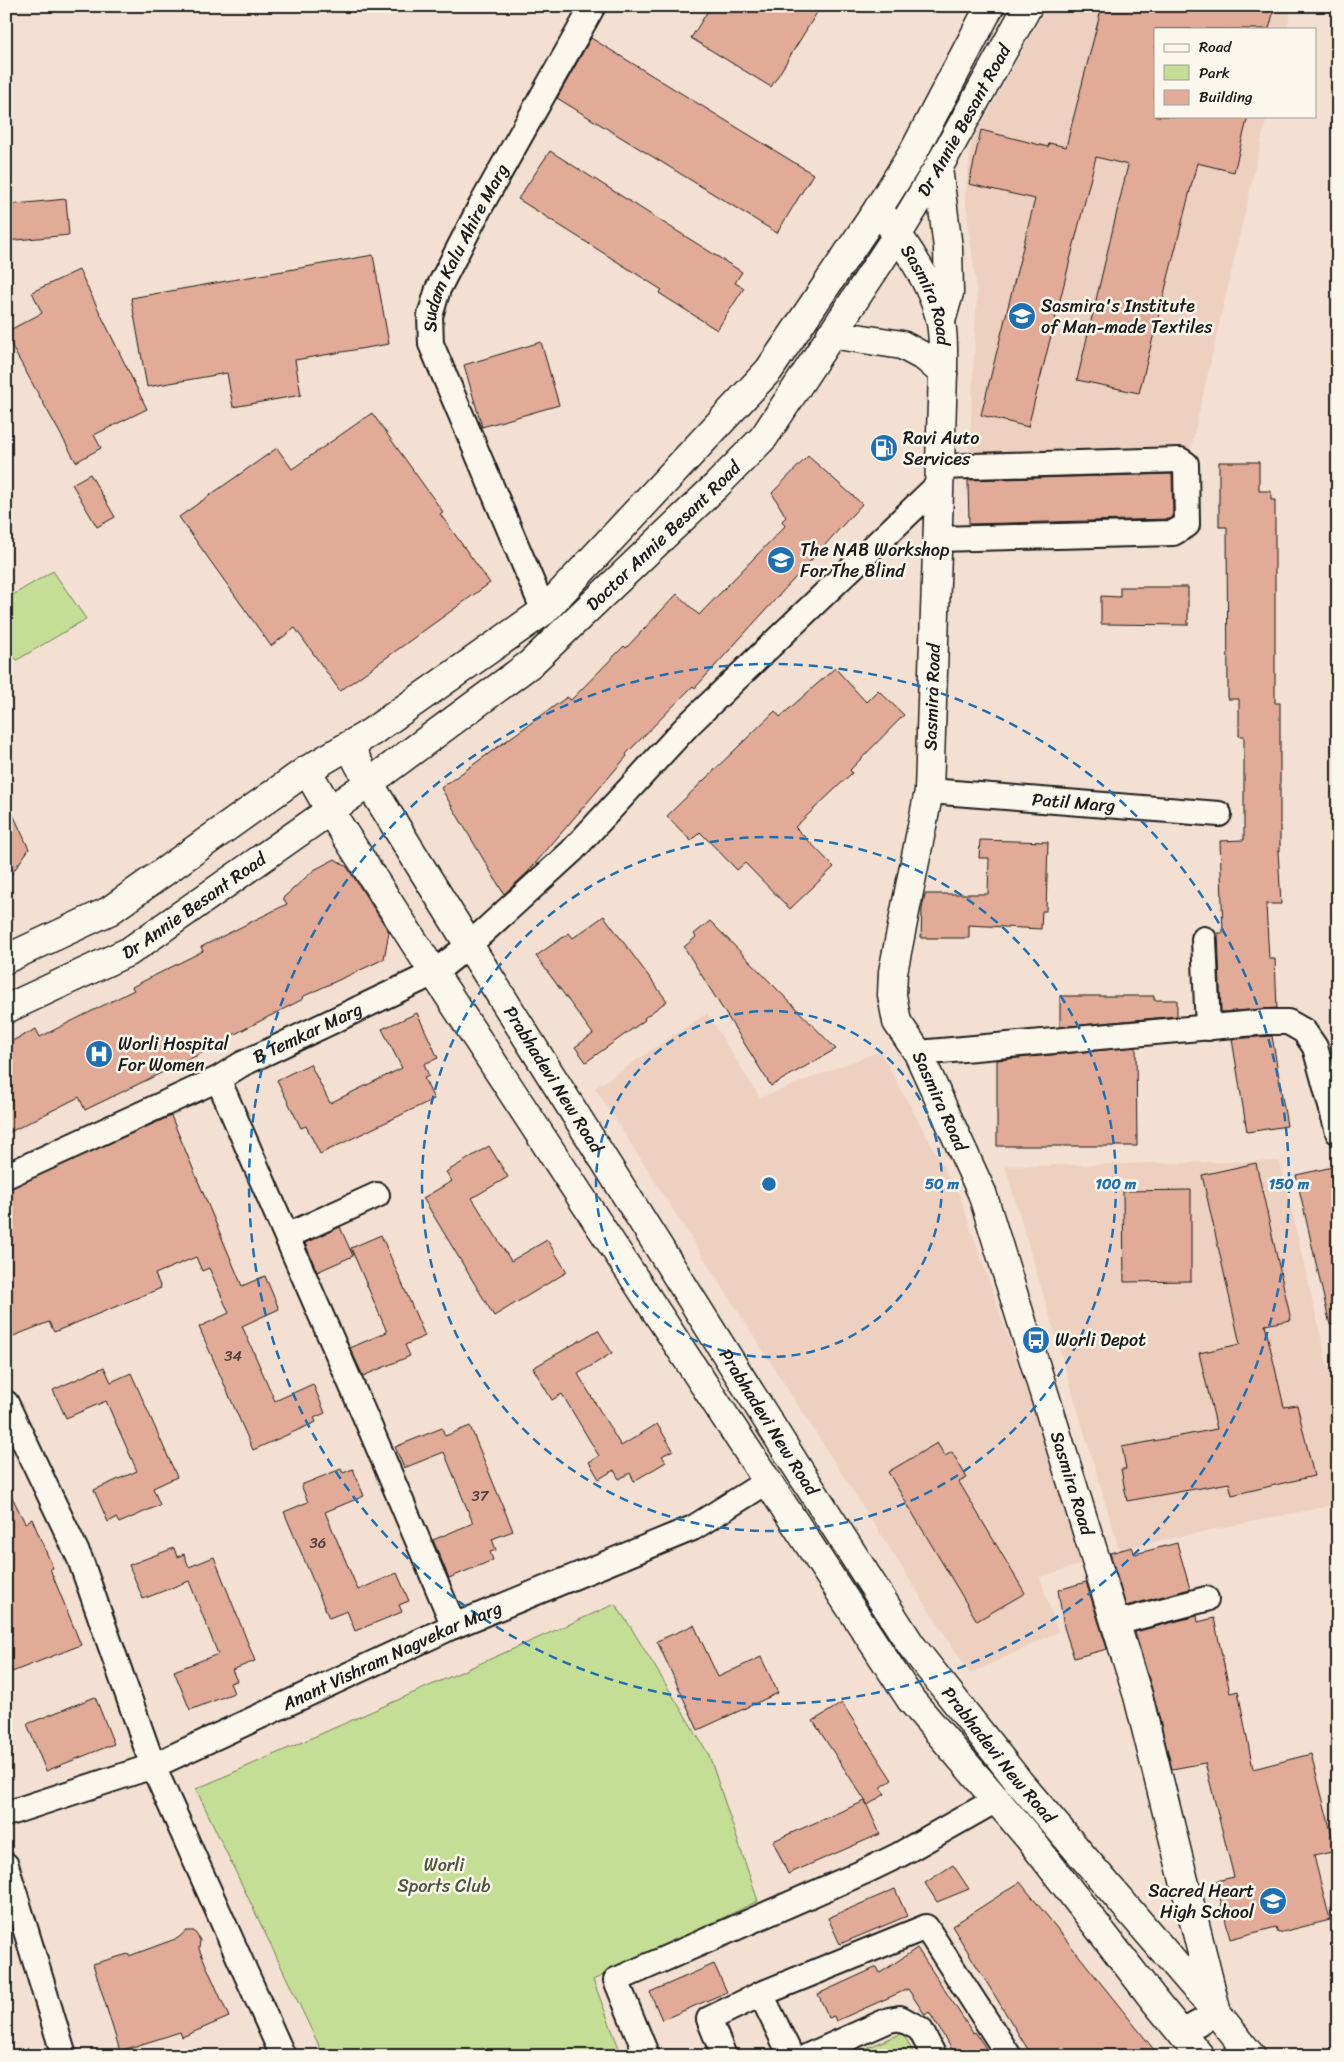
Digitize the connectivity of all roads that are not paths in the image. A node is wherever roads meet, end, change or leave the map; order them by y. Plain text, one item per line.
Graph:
1 (593, 6) edge
2 (990, 6) edge
3 (1028, 6) edge
4 (938, 168) junction
5 (878, 209) junction
6 (898, 234) junction
7 (941, 321) junction
8 (831, 334) junction
9 (943, 373) junction
10 (939, 475) junction
11 (937, 539) junction
12 (544, 611) junction
13 (349, 746) junction
14 (307, 770) junction
15 (369, 783) junction
16 (929, 791) junction
17 (330, 811) junction
18 (1219, 814) dead end
19 (1204, 939) dead end
20 (469, 946) junction
21 (6, 959) edge
22 (434, 973) junction
23 (6, 1009) edge
24 (1208, 1028) junction
25 (918, 1053) junction
26 (218, 1078) junction
27 (1338, 1132) edge
28 (6, 1176) edge
29 (377, 1195) dead end
30 (287, 1236) junction
31 (6, 1402) edge
32 (768, 1480) junction
33 (1206, 1600) dead end
34 (1116, 1623) junction
35 (454, 1626) junction
36 (153, 1766) junction
37 (996, 1800) junction
38 (6, 1814) edge
39 (6, 1865) edge
40 (761, 1994) junction
41 (1218, 2013) junction
42 (1180, 2033) junction
43 (64, 2056) edge
44 (282, 2056) edge
45 (647, 2056) edge
46 (724, 2056) edge
47 (791, 2056) edge
48 (808, 2056) edge
49 (934, 2056) edge
50 (1009, 2056) edge
51 (1200, 2056) edge
52 (1251, 2056) edge

1 - 12 street, Sudam Kalu Ahire Marg
2 - 5 main road, Dr Annie Besant Road
3 - 4 main road, Dr Annie Besant Road
4 - 6 main road, Dr Annie Besant Road
4 - 7 main road
5 - 6 main road, Sasmira Road
5 - 12 main road, Doctor Annie Besant Road
6 - 7 main road, Sasmira Road
6 - 8 main road, Doctor Annie Besant Road
7 - 9 main road, Sasmira Road
8 - 9 main road
8 - 15 main road, Doctor Annie Besant Road
9 - 10 main road, Sasmira Road
10 - 11 main road, Sasmira Road
10 - 11 street
10 - 20 street, B Temkar Marg
11 - 16 main road, Sasmira Road
12 - 13 main road, Doctor Annie Besant Road
13 - 14 main road
13 - 15 main road, Prabhadevi New Road
14 - 17 main road, Prabhadevi New Road
14 - 21 main road
15 - 17 main road, Dr Annie Besant Road
15 - 20 main road, Prabhadevi New Road
16 - 18 street, Patil Marg
16 - 25 main road, Sasmira Road
17 - 22 main road, Prabhadevi New Road
17 - 23 main road, Dr Annie Besant Road
19 - 24 street
20 - 22 street, B Temkar Marg
20 - 41 main road, Prabhadevi New Road
22 - 26 street, B Temkar Marg
22 - 32 main road, Prabhadevi New Road
24 - 25 street
24 - 27 street
25 - 34 main road, Sasmira Road
26 - 28 street, B Temkar Marg
26 - 30 street
29 - 30 street
30 - 35 street
31 - 36 street
32 - 35 street, Anant Vishram Nagvekar Marg
32 - 37 main road, Prabhadevi New Road
33 - 34 street
34 - 41 main road, Sasmira Road
35 - 36 street, Anant Vishram Nagvekar Marg
36 - 38 street, Anant Vishram Nagvekar Marg
36 - 44 street
37 - 42 main road, Prabhadevi New Road
37 - 45 street
39 - 43 street
40 - 46 street
40 - 47 street
40 - 50 street
41 - 42 street
41 - 52 main road, Prabhadevi New Road
42 - 51 main road, Prabhadevi New Road
48 - 49 street

